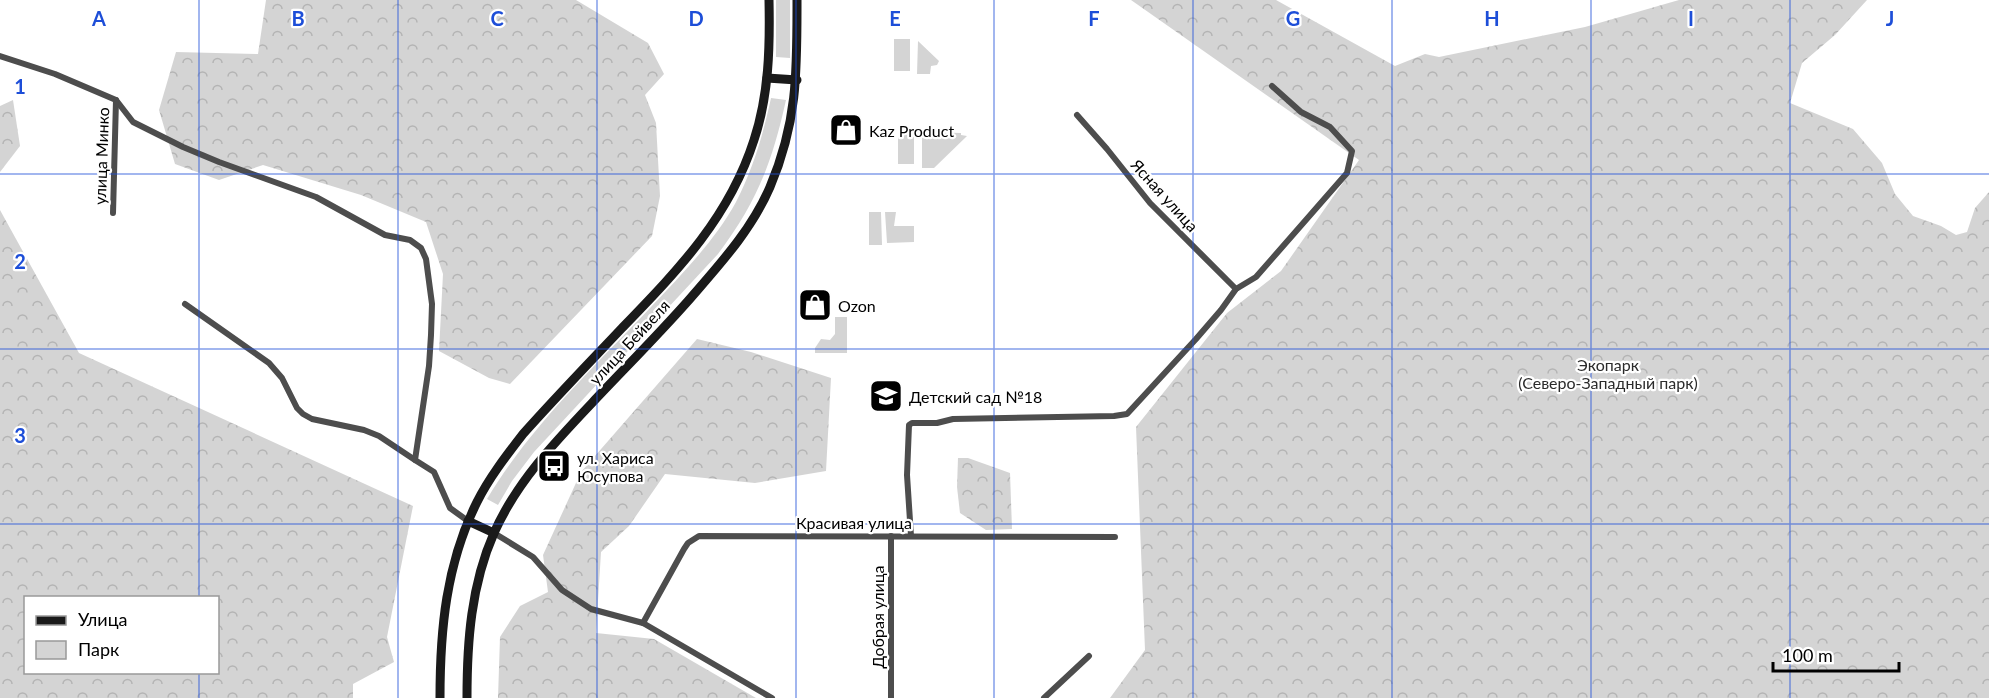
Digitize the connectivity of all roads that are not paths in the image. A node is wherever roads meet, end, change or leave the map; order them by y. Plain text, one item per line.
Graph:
1 (769, 0) edge
2 (797, 0) edge
3 (0, 56) edge
4 (767, 78) junction
5 (797, 80) junction
6 (1272, 86) dead end
7 (116, 100) junction
8 (1077, 115) dead end
9 (112, 213) dead end
10 (1236, 289) junction
11 (185, 304) dead end
12 (415, 460) junction
13 (468, 521) junction
14 (494, 533) junction
15 (891, 536) junction
16 (911, 536) junction
17 (1115, 537) dead end
18 (643, 624) junction
19 (1089, 656) dead end
20 (440, 698) edge
21 (467, 698) edge
22 (772, 698) edge
23 (891, 698) edge
24 (1044, 698) edge

1 - 4 main road, улица Бейвеля
2 - 5 main road, улица Бейвеля
3 - 7 street
4 - 5 main road
4 - 13 main road, улица Бейвеля
5 - 14 main road, улица Бейвеля
6 - 10 street
7 - 9 street, улица Минко
7 - 12 street
8 - 10 street, Ясная улица
10 - 16 street
11 - 12 street
12 - 13 street
13 - 14 main road
13 - 20 main road, улица Бейвеля
14 - 18 street
14 - 21 main road, улица Бейвеля
15 - 16 street, Красивая улица
15 - 18 street, Красивая улица
15 - 23 street, Добрая улица
16 - 17 street, Красивая улица
18 - 22 street
19 - 24 street

